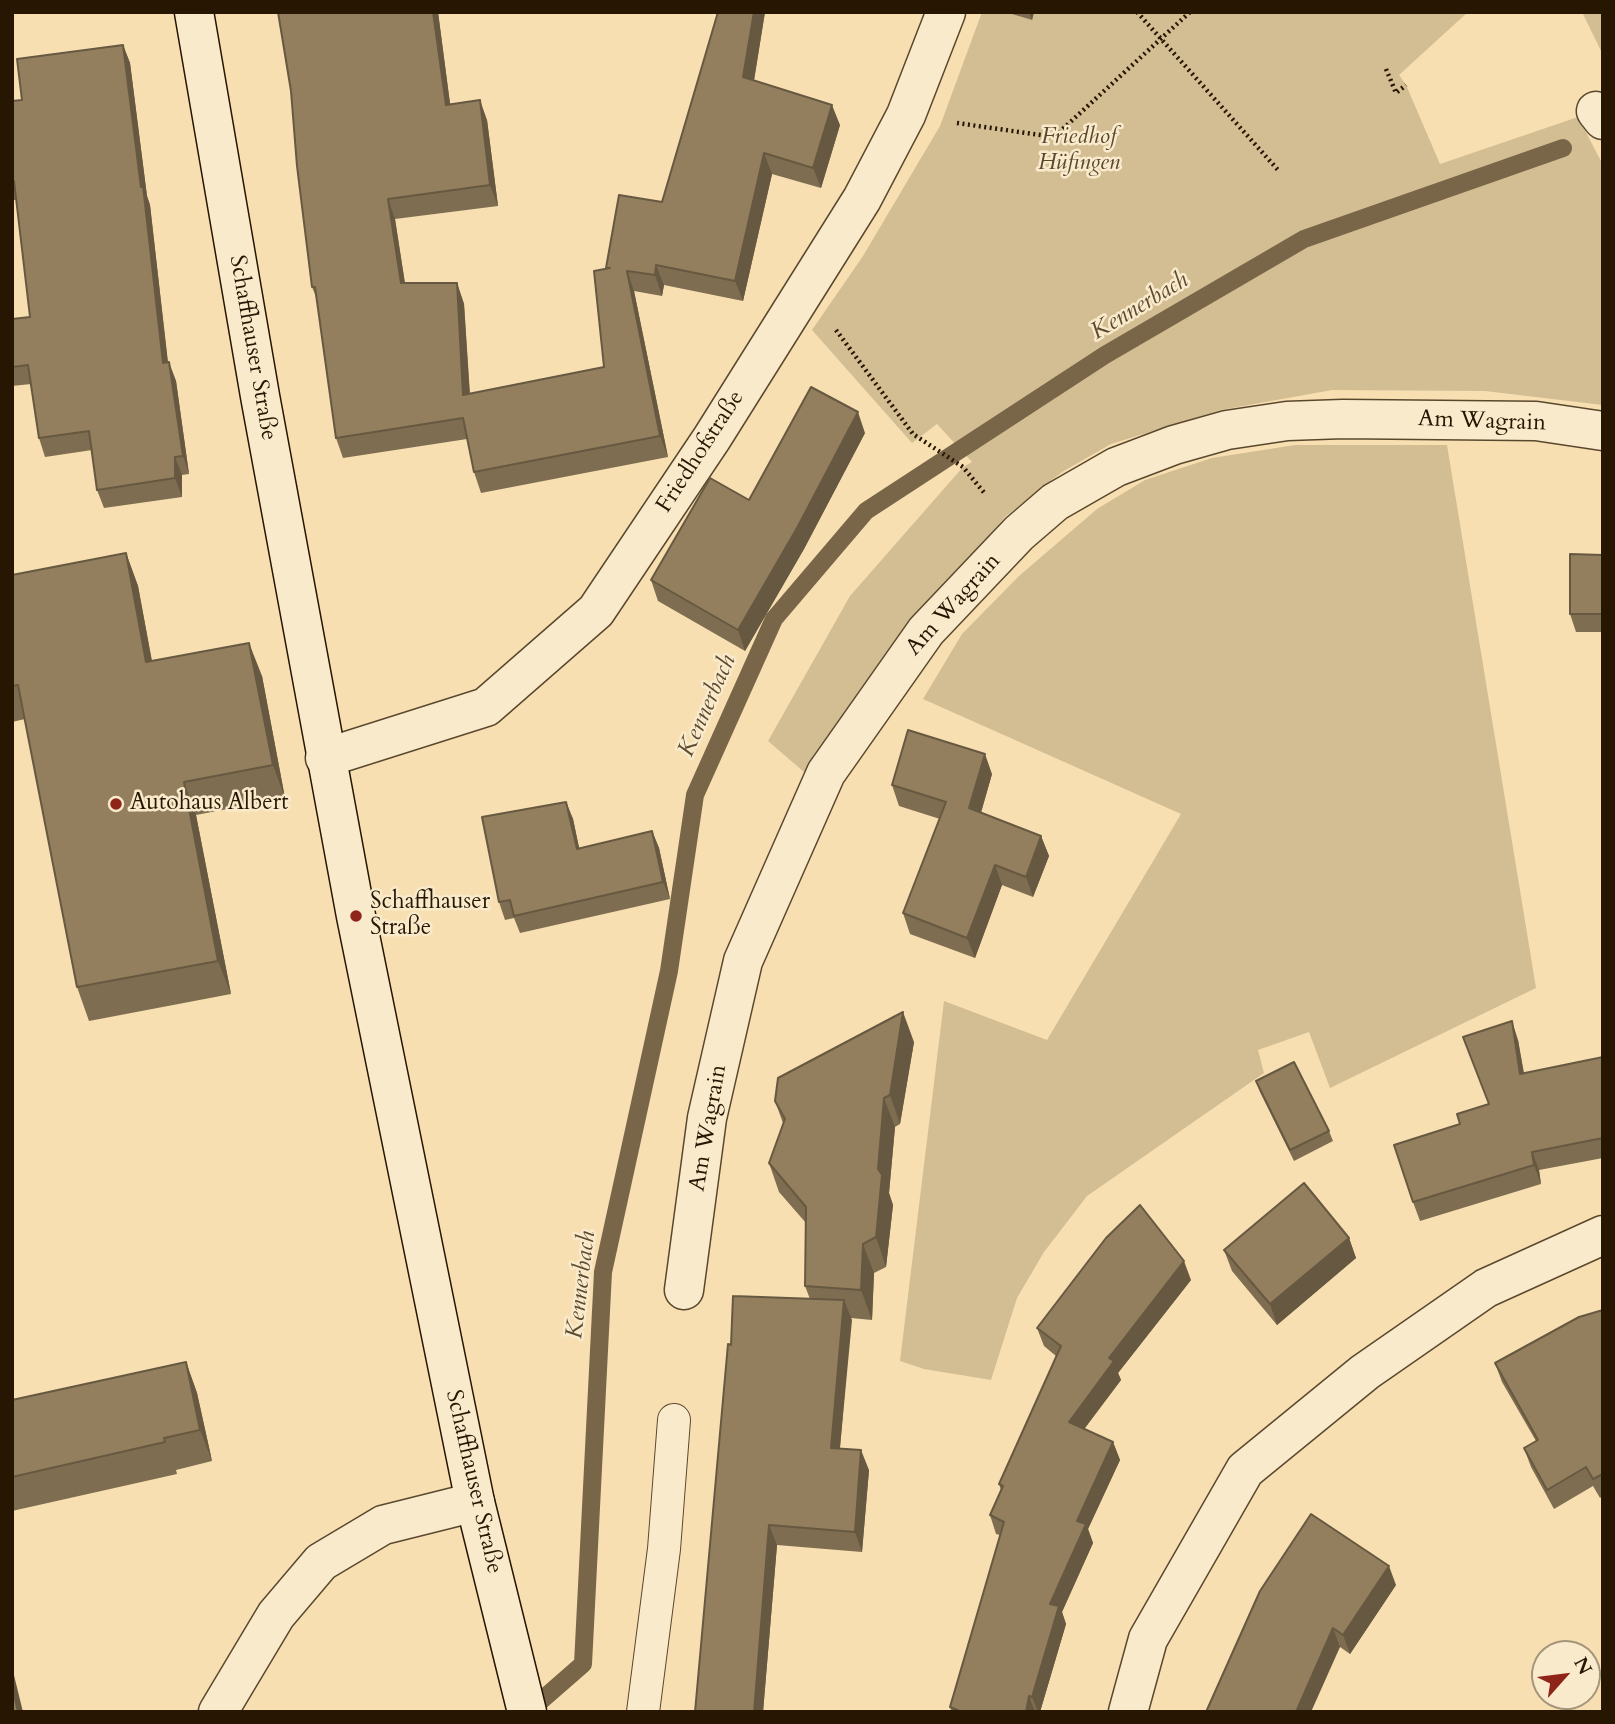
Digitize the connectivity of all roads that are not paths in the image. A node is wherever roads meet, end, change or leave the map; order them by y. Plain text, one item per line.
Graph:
1 (194, 12) edge
2 (946, 12) edge
3 (1603, 431) edge
4 (325, 758) junction
5 (1603, 1235) edge
6 (684, 1290) dead end
7 (674, 1420) dead end
8 (475, 1503) junction
9 (218, 1712) edge
10 (527, 1712) edge
11 (643, 1712) edge
12 (1128, 1712) edge

1 - 4 street, Schaffhauser Straße
2 - 4 street, Friedhofstraße
3 - 6 street, Am Wagrain
4 - 8 street, Schaffhauser Straße
5 - 12 street
7 - 11 lane
8 - 9 street
8 - 10 street, Schaffhauser Straße

